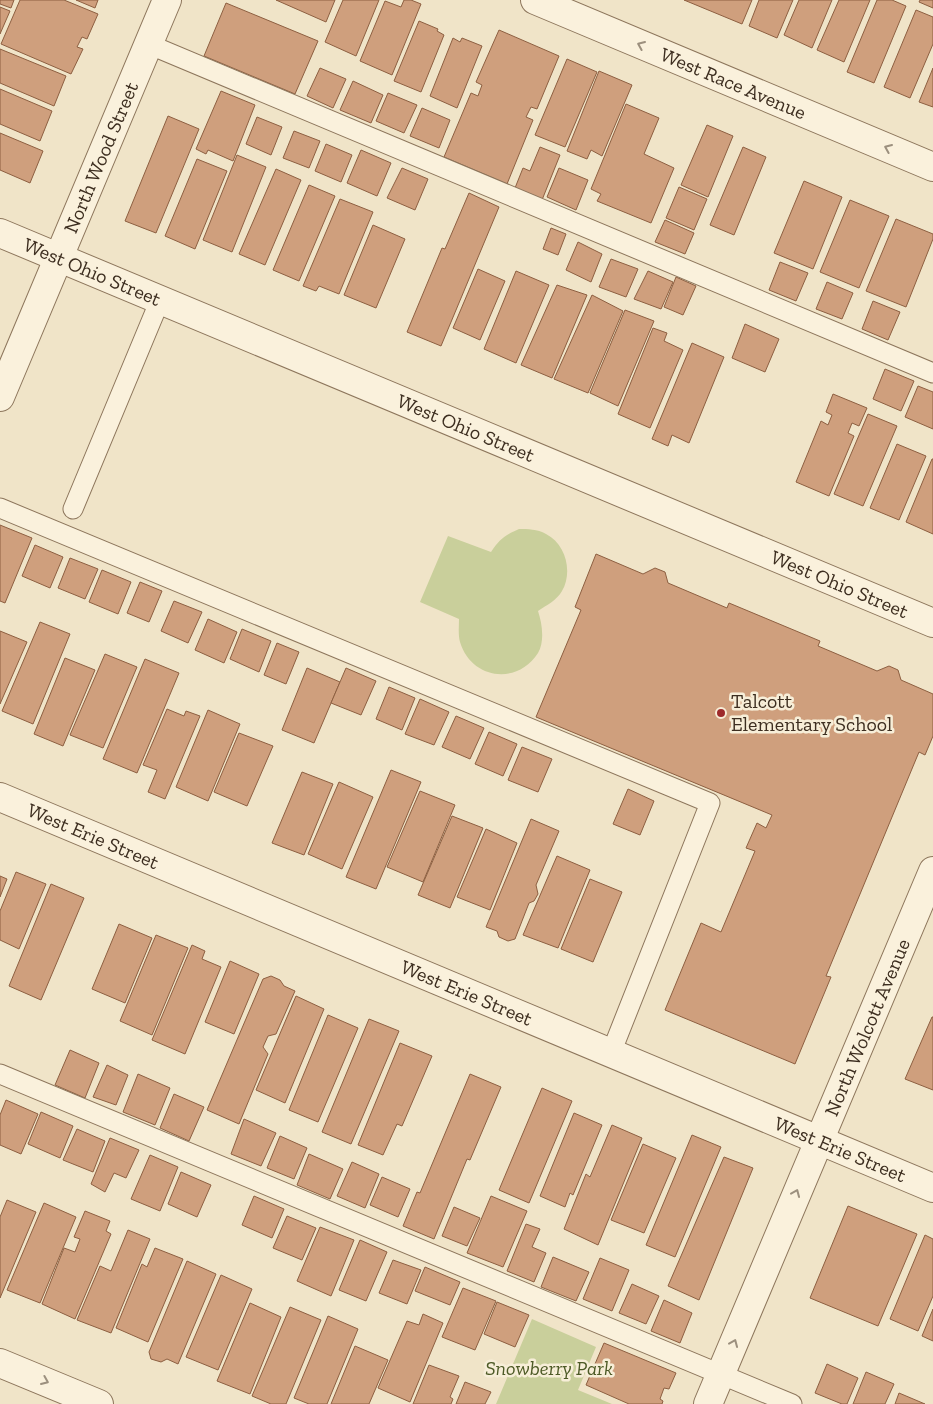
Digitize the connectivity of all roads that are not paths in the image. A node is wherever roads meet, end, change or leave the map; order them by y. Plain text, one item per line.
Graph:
1 (167, 0) edge
2 (535, 0) edge
3 (148, 44) junction
4 (933, 167) edge
5 (0, 232) edge
6 (59, 257) junction
7 (160, 300) junction
8 (933, 373) edge
9 (0, 397) edge
10 (0, 508) edge
11 (73, 509) dead end
12 (933, 623) edge
13 (0, 797) edge
14 (933, 872) edge
15 (927, 901) edge
16 (611, 1053) junction
17 (0, 1074) edge
18 (819, 1140) junction
19 (933, 1188) edge
20 (0, 1362) edge
21 (720, 1374) junction
22 (99, 1404) edge
23 (708, 1404) edge
24 (792, 1404) edge

1 - 3 street, North Wood Street
4 -> 2 street, West Race Avenue
3 - 6 street, North Wood Street
3 - 8 lane
5 - 6 street, West Ohio Street
6 - 7 street, West Ohio Street
6 - 9 street, North Wood Street
7 - 11 lane
7 - 12 street, West Ohio Street
10 - 16 lane
13 - 16 street, West Erie Street
14 - 15 street, North Wolcott Avenue
15 - 18 street, North Wolcott Avenue
16 - 18 street, West Erie Street
17 - 21 lane
18 - 19 street, West Erie Street
21 -> 18 street, North Wolcott Avenue
20 -> 22 street
21 - 23 street, North Wolcott Avenue
21 - 24 lane

